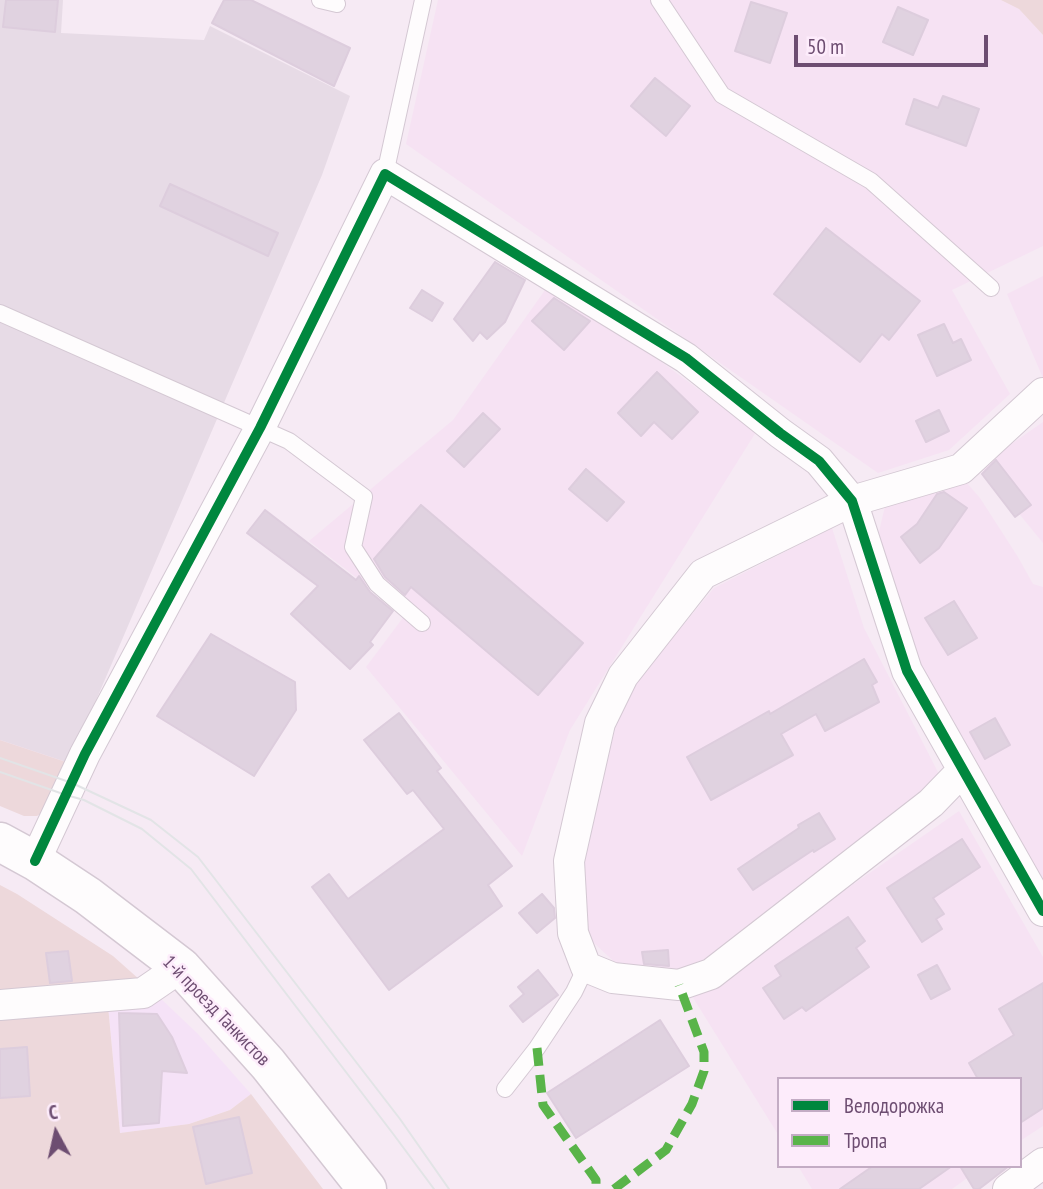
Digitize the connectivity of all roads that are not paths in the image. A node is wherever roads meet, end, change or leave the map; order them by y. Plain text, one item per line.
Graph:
1 (320, 0) edge
2 (423, 0) edge
3 (659, 0) edge
4 (337, 4) dead end
5 (386, 174) junction
6 (991, 288) dead end
7 (0, 313) edge
8 (1043, 393) edge
9 (260, 428) junction
10 (852, 501) junction
11 (422, 623) dead end
12 (962, 771) junction
13 (0, 842) edge
14 (35, 861) junction
15 (1043, 911) edge
16 (181, 967) junction
17 (586, 967) junction
18 (0, 1005) edge
19 (505, 1089) dead end
20 (1043, 1163) edge
21 (365, 1188) edge
22 (1008, 1189) edge

1 - 4 lane
2 - 5 lane
3 - 6 lane
5 - 9 street
5 - 10 street
7 - 9 lane
8 - 10 street
9 - 11 lane
9 - 14 street
10 - 12 street
10 - 17 street
12 - 15 street
12 - 17 street
13 - 14 main road, 1-й проезд Танкистов
14 - 16 main road, 1-й проезд Танкистов
16 - 18 street
16 - 21 main road, 1-й проезд Танкистов
17 - 19 lane
20 - 22 street

